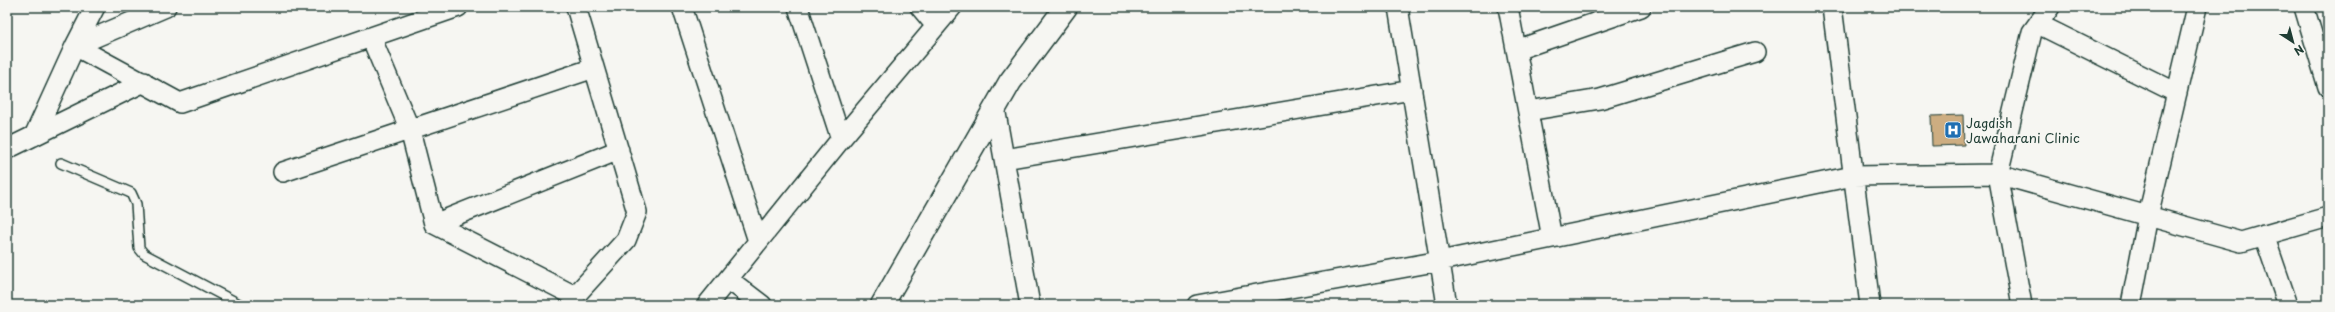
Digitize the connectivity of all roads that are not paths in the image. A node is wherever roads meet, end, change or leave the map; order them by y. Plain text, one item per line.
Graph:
1 (95, 7) edge
2 (166, 7) edge
3 (458, 7) edge
4 (576, 7) edge
5 (682, 7) edge
6 (798, 7) edge
7 (920, 7) edge
8 (952, 7) edge
9 (1066, 7) edge
10 (1398, 7) edge
11 (1508, 7) edge
12 (1641, 7) edge
13 (1832, 7) edge
14 (2050, 7) edge
15 (2197, 7) edge
16 (2304, 7) edge
17 (2038, 24) junction
18 (936, 26) junction
19 (371, 37) junction
20 (75, 46) junction
21 (1516, 50) junction
22 (1755, 52) dead end
23 (594, 68) junction
24 (144, 82) junction
25 (2328, 87) edge
26 (1412, 90) junction
27 (2177, 93) junction
28 (995, 108) junction
29 (1528, 111) junction
30 (410, 130) junction
31 (34, 136) junction
32 (841, 139) junction
33 (7, 149) edge
34 (619, 150) junction
35 (1004, 159) junction
36 (61, 162) dead end
37 (283, 172) dead end
38 (1998, 174) junction
39 (1853, 176) junction
40 (2148, 216) junction
41 (2328, 217) edge
42 (434, 224) junction
43 (2264, 235) junction
44 (1552, 238) junction
45 (758, 241) junction
46 (1440, 261) junction
47 (728, 279) junction
48 (1866, 304) edge
49 (241, 305) edge
50 (707, 305) edge
51 (762, 305) edge
52 (882, 305) edge
53 (1030, 305) edge
54 (1197, 305) edge
55 (1447, 305) edge
56 (2022, 305) edge
57 (2131, 305) edge
58 (2288, 305) edge

1 - 20 street
2 - 20 street
3 - 19 street
4 - 23 street
5 - 45 street
6 - 32 street
7 - 18 street
8 - 18 street
9 - 28 main road
10 - 26 street
11 - 21 street
12 - 21 street
13 - 39 street
14 - 17 street
15 - 27 street
16 - 25 street
17 - 27 street
17 - 38 street
18 - 32 street
19 - 24 street
19 - 30 street
20 - 24 street
20 - 31 street
21 - 29 street
22 - 29 street
23 - 30 street
23 - 34 street
24 - 31 street
26 - 35 street
26 - 46 street
27 - 40 street
28 - 35 street
28 - 52 main road
29 - 44 street
30 - 37 street
30 - 42 street
31 - 33 street
32 - 45 street
34 - 42 street
34 - 42 street
35 - 53 street
36 - 49 lane
38 - 39 street
38 - 40 street
38 - 56 street
39 - 44 street
39 - 48 street
40 - 43 street
40 - 57 street
41 - 43 street
43 - 58 street
44 - 46 street
45 - 47 street
46 - 54 street
46 - 55 street
47 - 50 street
47 - 51 street

